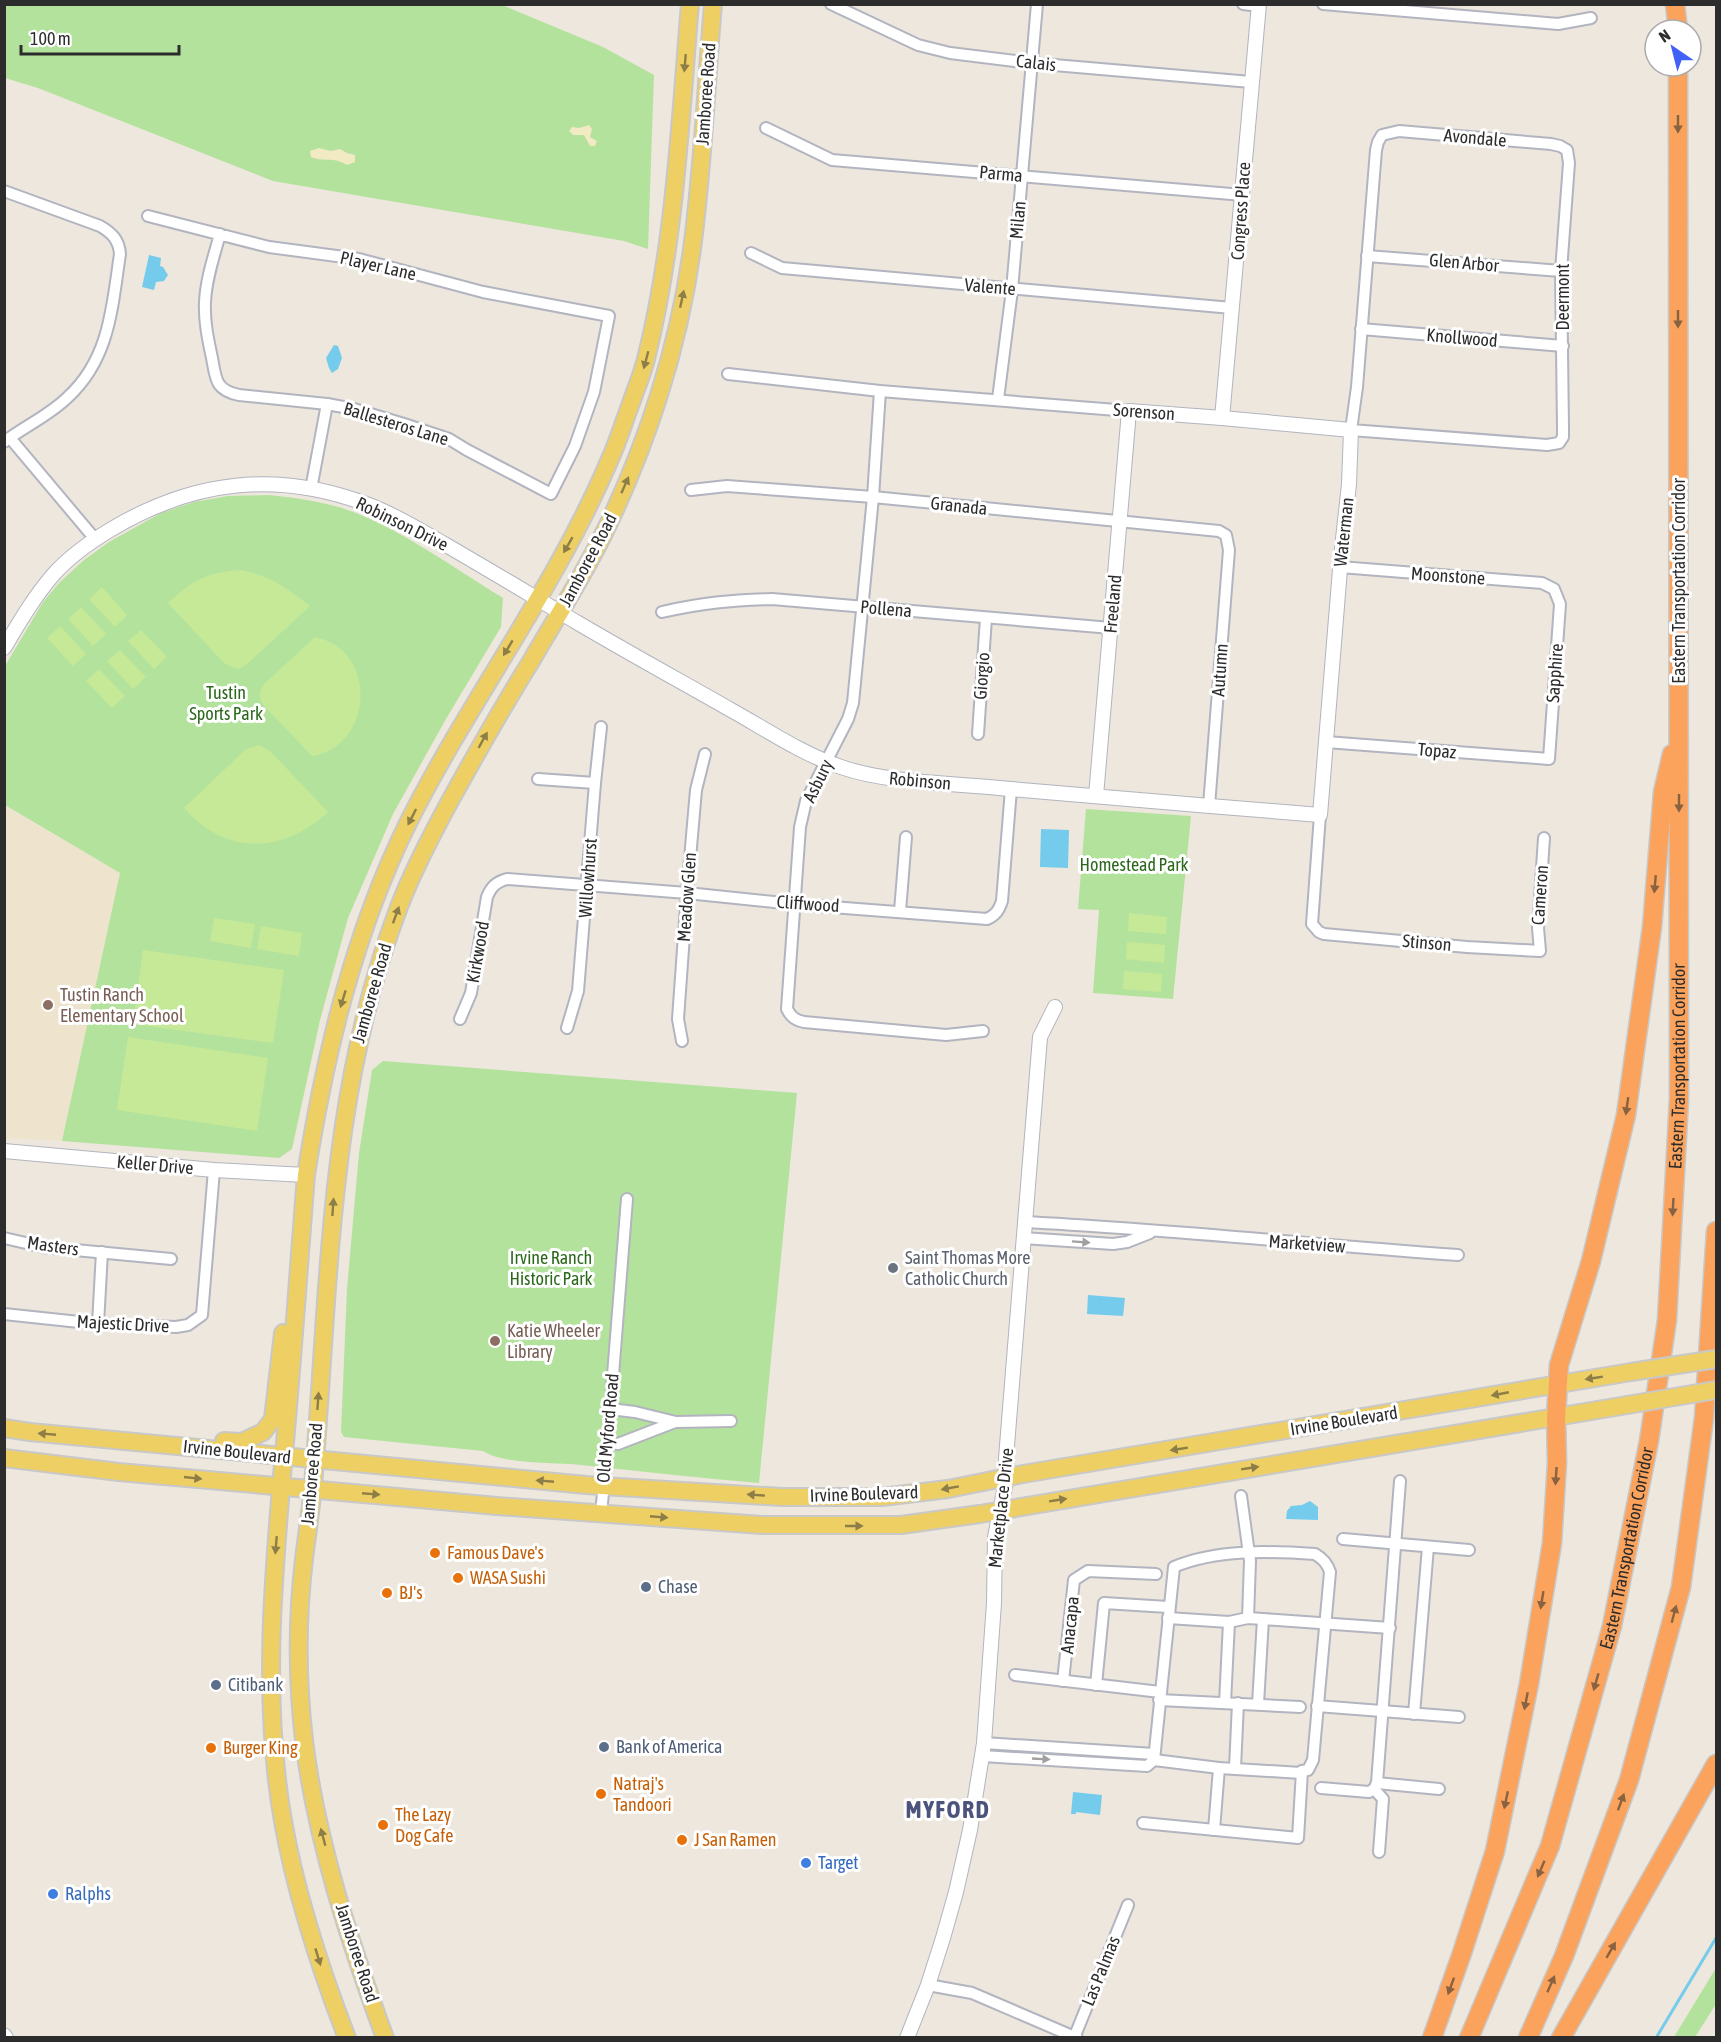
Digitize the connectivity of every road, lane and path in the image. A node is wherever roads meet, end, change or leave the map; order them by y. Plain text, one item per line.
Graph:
1 (690, 4) edge
2 (713, 4) edge
3 (831, 4) edge
4 (1036, 4) edge
5 (1243, 4) edge
6 (1323, 4) edge
7 (1259, 5) edge
8 (1433, 9) edge
9 (1591, 18) dead end
10 (1032, 63) junction
11 (1678, 78) edge
12 (1251, 82) junction
13 (766, 128) dead end
14 (1382, 135) joint
15 (1567, 150) joint
16 (1022, 176) junction
17 (4, 191) edge
18 (1243, 195) junction
19 (148, 216) dead end
20 (220, 234) junction
21 (751, 253) dead end
22 (1367, 256) junction
23 (1562, 271) junction
24 (1012, 290) junction
25 (1232, 308) junction
26 (1361, 329) junction
27 (1563, 346) junction
28 (728, 375) dead end
29 (880, 391) junction
30 (998, 399) junction
31 (327, 404) junction
32 (1129, 411) junction
33 (1222, 418) junction
34 (1351, 430) junction
35 (7, 440) edge
36 (1559, 443) joint
37 (311, 489) junction
38 (690, 490) dead end
39 (551, 494) joint
40 (873, 497) junction
41 (1119, 522) junction
42 (1226, 536) joint
43 (94, 539) junction
44 (1340, 567) junction
45 (1554, 589) joint
46 (538, 597) junction
47 (863, 607) junction
48 (561, 612) junction
49 (662, 612) dead end
50 (986, 618) junction
51 (1111, 628) junction
52 (4, 648) edge
53 (1679, 723) junction
54 (601, 727) dead end
55 (978, 734) dead end
56 (1326, 742) junction
57 (705, 754) dead end
58 (1549, 759) joint
59 (827, 762) junction
60 (538, 779) dead end
61 (594, 783) junction
62 (1011, 789) junction
63 (1096, 796) junction
64 (1209, 806) junction
65 (1320, 815) junction
66 (906, 837) dead end
67 (1544, 838) dead end
68 (494, 885) joint
69 (588, 886) junction
70 (687, 893) junction
71 (794, 904) junction
72 (900, 911) junction
73 (1314, 928) joint
74 (1540, 951) joint
75 (1055, 1007) dead end
76 (460, 1019) dead end
77 (567, 1028) dead end
78 (983, 1031) dead end
79 (682, 1041) dead end
80 (4, 1151) edge
81 (214, 1170) junction
82 (306, 1175) junction
83 (627, 1199) dead end
84 (1024, 1221) junction
85 (1156, 1231) junction
86 (1716, 1231) edge
87 (4, 1238) edge
88 (1023, 1238) junction
89 (102, 1252) junction
90 (1458, 1255) dead end
91 (171, 1259) dead end
92 (299, 1274) junction
93 (4, 1314) edge
94 (98, 1324) junction
95 (1716, 1359) edge
96 (1557, 1384) junction
97 (1716, 1390) edge
98 (610, 1409) junction
99 (1556, 1417) junction
100 (731, 1421) dead end
101 (676, 1422) junction
102 (4, 1428) edge
103 (116, 1440) junction
104 (608, 1443) junction
105 (284, 1456) junction
106 (4, 1458) edge
107 (315, 1460) junction
108 (1007, 1476) junction
109 (1400, 1481) dead end
110 (281, 1486) junction
111 (603, 1486) junction
112 (313, 1489) junction
113 (1241, 1496) dead end
114 (1000, 1510) junction
115 (601, 1513) junction
116 (1343, 1539) dead end
117 (1395, 1544) junction
118 (1428, 1547) junction
119 (1469, 1550) dead end
120 (1249, 1552) junction
121 (1156, 1574) dead end
122 (1168, 1613) junction
123 (1248, 1618) junction
124 (1263, 1619) junction
125 (1229, 1622) junction
126 (1325, 1622) junction
127 (1390, 1628) junction
128 (1015, 1676) dead end
129 (1064, 1681) junction
130 (1096, 1685) junction
131 (1160, 1696) junction
132 (1225, 1703) junction
133 (1238, 1703) junction
134 (1258, 1704) junction
135 (1317, 1706) junction
136 (1300, 1707) dead end
137 (1382, 1711) junction
138 (1414, 1714) junction
139 (1459, 1717) dead end
140 (983, 1749) junction
141 (1152, 1760) junction
142 (1716, 1764) edge
143 (1219, 1768) junction
144 (1235, 1768) junction
145 (1301, 1773) junction
146 (1376, 1786) junction
147 (1322, 1788) dead end
148 (1439, 1789) dead end
149 (1143, 1823) dead end
150 (1214, 1830) junction
151 (1379, 1852) dead end
152 (1128, 1905) dead end
153 (928, 1985) junction
154 (347, 2037) edge
155 (385, 2037) edge
156 (907, 2037) edge
157 (1075, 2037) edge
158 (1432, 2037) edge
159 (1469, 2037) edge
160 (1528, 2037) edge
161 (1561, 2037) edge

1 -> 46 main road, Jamboree Road
48 -> 2 main road, Jamboree Road
3 - 10 street, Calais
4 - 10 street, Milan
5 - 7 street
6 - 8 street
7 - 12 street, Congress Place
8 - 9 street
10 - 12 street, Calais
10 - 16 street, Milan
11 -> 53 highway, Eastern Transportation Corridor
12 - 18 street, Congress Place
13 - 16 street, Parma
14 - 15 street, Avondale
14 - 22 street, Waterman
15 - 23 street, Deermont
16 - 18 street, Parma
16 - 24 street, Milan
17 - 35 street
18 - 25 street, Congress Place
19 - 20 street, Player Lane
20 - 31 street, Ballesteros Lane
20 - 39 street, Player Lane
21 - 24 street, Valente
22 - 23 street, Glen Arbor
22 - 26 street, Waterman
23 - 27 street, Deermont
24 - 25 street, Valente
24 - 30 street, Milan
25 - 33 street, Congress Place
26 - 27 street, Knollwood
26 - 34 street, Waterman
27 - 36 street, Deermont
28 - 29 street, Sorenson
29 - 30 street, Sorenson
29 - 40 street, Asbury
30 - 32 street, Sorenson
31 - 37 street
31 - 39 street, Ballesteros Lane
32 - 33 street, Sorenson
32 - 41 street, Freeland
33 - 34 street, Sorenson
34 - 36 street, Sorenson
34 - 44 street, Waterman
35 - 43 street
37 - 43 street, Robinson Drive
37 - 46 street, Robinson Drive
38 - 40 street, Granada
40 - 41 street, Granada
40 - 47 street, Asbury
41 - 42 street, Granada
41 - 51 street, Freeland
42 - 64 street, Autumn
43 - 52 street, Robinson Drive
44 - 45 street, Moonstone
44 - 56 street, Waterman
45 - 58 street, Sapphire
46 - 48 street, Robinson Drive
46 -> 82 main road, Jamboree Road
47 - 49 street, Pollena
47 - 50 street, Pollena
47 - 59 street, Asbury
48 - 59 street, Robinson
107 -> 48 main road, Jamboree Road
50 - 51 street, Pollena
50 - 55 street, Giorgio
51 - 63 street, Freeland
53 -> 96 highway
53 -> 159 highway, Eastern Transportation Corridor
54 - 61 street, Willowhurst
56 - 58 street, Topaz
56 - 65 street, Waterman
57 - 70 street, Meadow Glen
59 - 62 street, Robinson
59 - 71 street, Asbury
60 - 61 street
61 - 69 street, Willowhurst
62 - 63 street, Robinson
62 - 72 street, Cliffwood
63 - 64 street, Robinson
64 - 65 street, Robinson
65 - 73 street, Waterman
66 - 72 street
67 - 74 street, Cameron
68 - 69 street, Cliffwood
68 - 76 street, Kirkwood
69 - 70 street, Cliffwood
69 - 77 street, Willowhurst
70 - 71 street, Cliffwood
70 - 79 street, Meadow Glen
71 - 72 street, Cliffwood
71 - 78 street, Asbury
73 - 74 street, Stinson
75 - 84 street, Marketplace Drive
80 - 81 street, Keller Drive
81 - 82 street, Keller Drive
81 - 94 street, Majestic Drive
82 - 92 main road, Jamboree Road
83 - 98 street, Old Myford Road
84 - 85 street, Marketview
84 - 88 street, Marketplace Drive
88 -> 85 street, Marketview
85 - 90 street, Marketview
160 -> 86 highway
87 - 89 street, Masters
88 - 108 street, Marketplace Drive
89 - 91 street, Masters
89 - 94 street, Masters
92 - 103 main road
92 - 105 main road, Jamboree Road
93 - 94 street, Majestic Drive
95 -> 96 main road, Irvine Boulevard, bridge
96 - 99 highway
96 -> 108 main road, Irvine Boulevard
97 - 99 main road, Irvine Boulevard, bridge
98 - 101 street
98 - 104 street, Old Myford Road
114 -> 99 main road, Irvine Boulevard
99 -> 158 highway
100 - 101 street
101 - 104 street
103 -> 102 main road, Irvine Boulevard
103 - 105 main road, Irvine Boulevard
104 - 111 street, Old Myford Road
105 - 107 main road, Irvine Boulevard
105 - 110 main road, Jamboree Road
106 -> 110 main road, Irvine Boulevard
111 -> 107 main road, Irvine Boulevard
107 - 112 main road, Jamboree Road
108 -> 111 main road, Irvine Boulevard
108 - 114 street, Marketplace Drive
109 - 117 street
110 - 112 main road, Irvine Boulevard
110 -> 154 main road, Jamboree Road
111 - 115 street, Old Myford Road
112 -> 115 main road, Irvine Boulevard
155 -> 112 main road, Jamboree Road
113 - 120 street
115 -> 114 main road, Irvine Boulevard
114 - 140 street, Marketplace Drive
116 - 117 street
117 - 118 street
117 - 127 street
118 - 119 street
118 - 138 street
120 - 122 street
120 - 123 street
120 - 126 street
121 - 129 street, Anacapa
122 - 125 street, Anacapa
122 - 130 street, Anacapa
122 - 131 street
123 - 124 street, Anacapa
123 - 125 street, Anacapa
124 - 126 street, Anacapa
124 - 134 street
125 - 132 street
126 - 127 street, Anacapa
126 - 135 street
127 - 137 street
128 - 129 street
129 - 130 street
130 - 131 street
131 - 132 street
131 - 141 street
132 - 133 street
133 - 134 street
133 - 144 street
134 - 136 street
135 - 137 street
135 - 145 street
137 - 138 street
137 - 146 street
138 - 139 street
140 - 141 street
140 - 153 street, Marketplace Drive
141 - 143 street
161 -> 142 highway
143 - 144 street
143 - 150 street
144 - 145 street
145 - 150 street
146 - 147 street
146 - 148 street
146 - 151 street
149 - 150 street
152 - 157 street, Las Palmas
153 - 156 street, Marketplace Drive
153 - 157 street, Las Palmas

